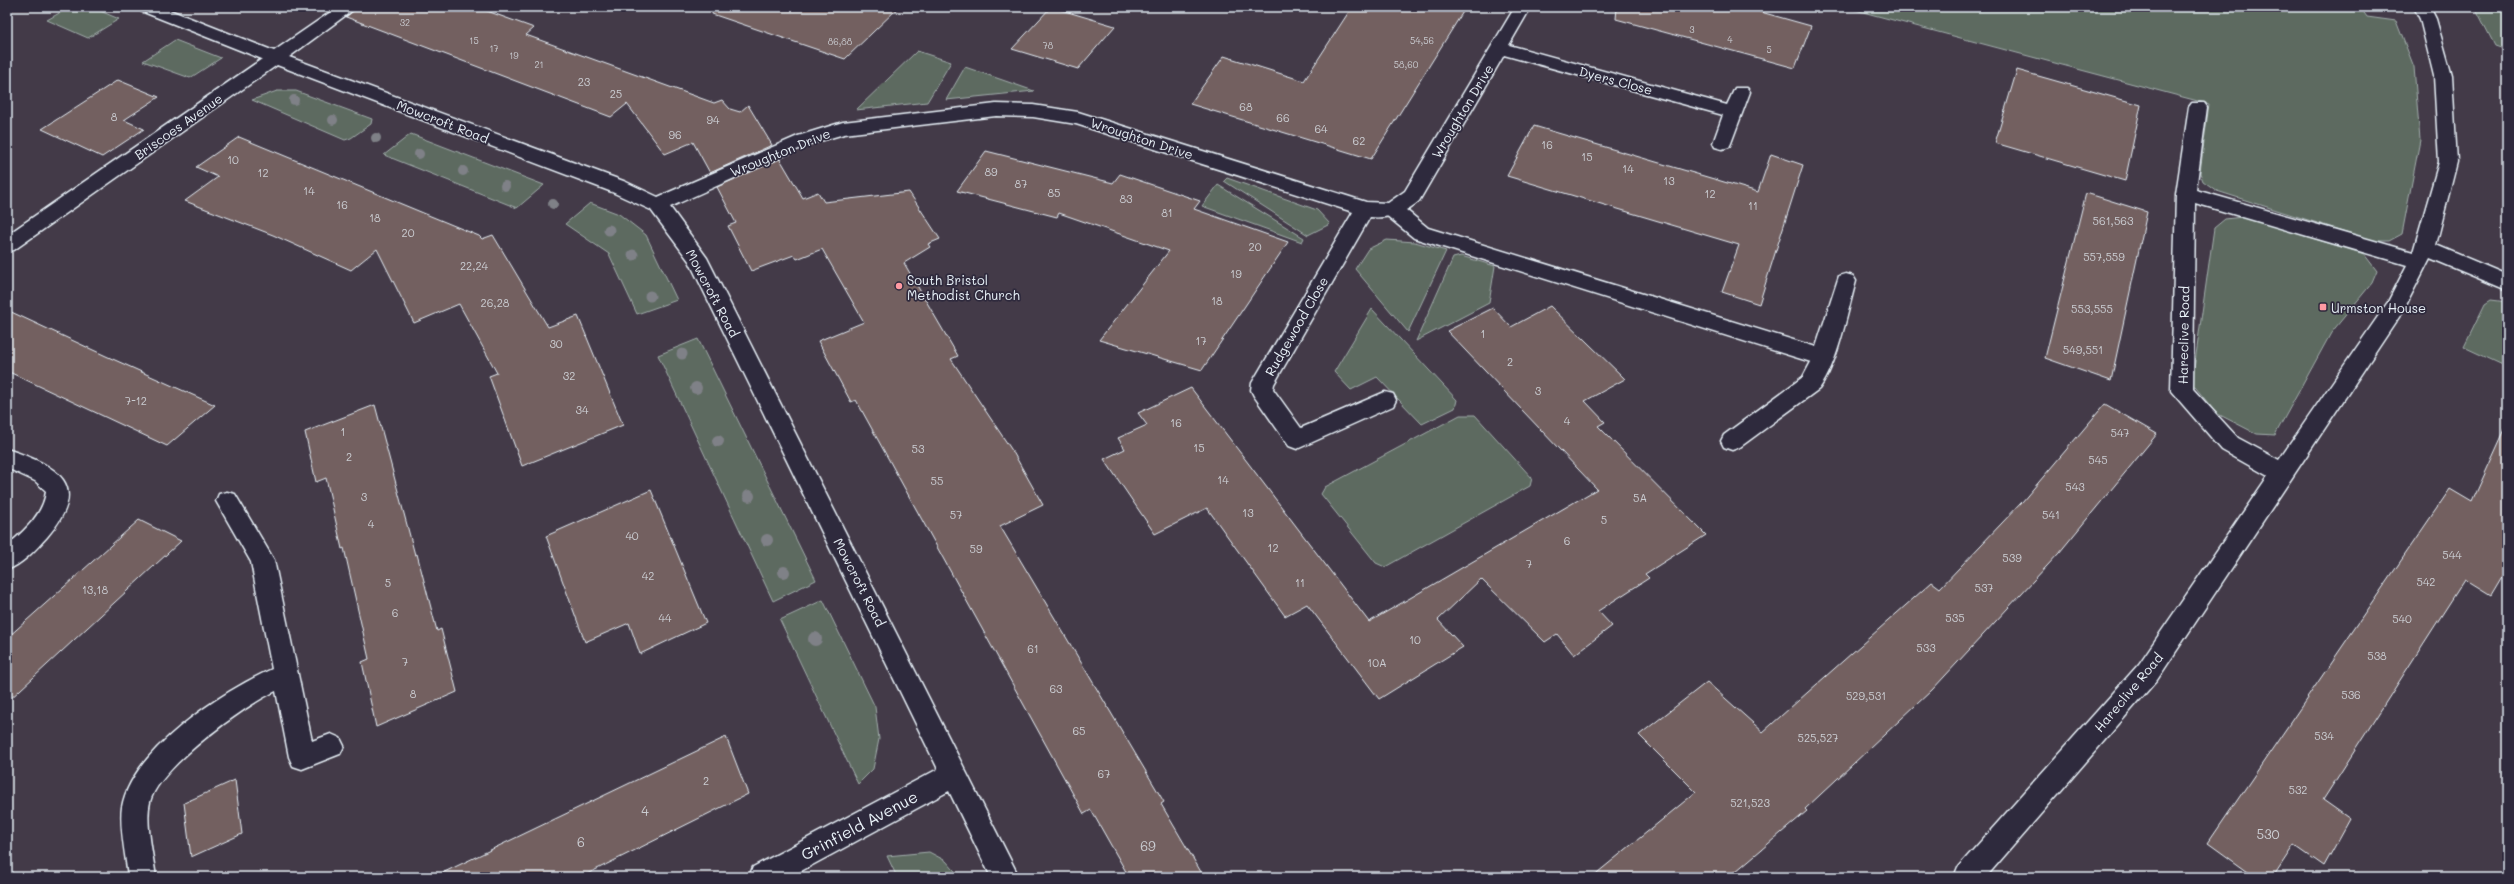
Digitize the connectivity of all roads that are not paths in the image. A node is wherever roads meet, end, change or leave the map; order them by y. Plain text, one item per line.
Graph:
1 (147, 7) edge
2 (348, 7) edge
3 (1523, 7) edge
4 (2422, 7) edge
5 (1499, 48) junction
6 (275, 58) junction
7 (1741, 92) dead end
8 (2198, 107) dead end
9 (1734, 112) junction
10 (1722, 143) dead end
11 (2186, 194) junction
12 (658, 205) junction
13 (1365, 209) junction
14 (1393, 210) junction
15 (7, 245) edge
16 (2422, 255) junction
17 (1846, 282) dead end
18 (2507, 283) edge
19 (1824, 358) junction
20 (1385, 400) dead end
21 (1732, 441) dead end
22 (7, 458) edge
23 (2284, 474) junction
24 (227, 501) dead end
25 (7, 560) edge
26 (285, 675) junction
27 (331, 746) dead end
28 (955, 774) junction
29 (142, 877) edge
30 (763, 877) edge
31 (1005, 877) edge
32 (1968, 877) edge

1 - 6 street, Mowcroft Road
2 - 6 street, Briscoes Avenue
3 - 5 street, Wroughton Drive
4 - 16 street, Hareclive Road
5 - 9 street, Dyers Close
5 - 14 street, Wroughton Drive
6 - 12 street, Mowcroft Road
6 - 15 street, Briscoes Avenue
7 - 9 street
8 - 11 street, Hareclive Road
9 - 10 street
11 - 16 street
11 - 23 street, Hareclive Road
12 - 13 street, Wroughton Drive
12 - 28 street, Mowcroft Road
13 - 14 street, Wroughton Drive
13 - 20 street, Rudgewood Close
14 - 19 street
16 - 18 street
16 - 23 street, Hareclive Road
17 - 19 street
19 - 21 street
22 - 25 street
23 - 32 street, Hareclive Road
24 - 26 street
26 - 27 street
26 - 29 street
28 - 30 street, Grinfield Avenue
28 - 31 street, Mowcroft Road

